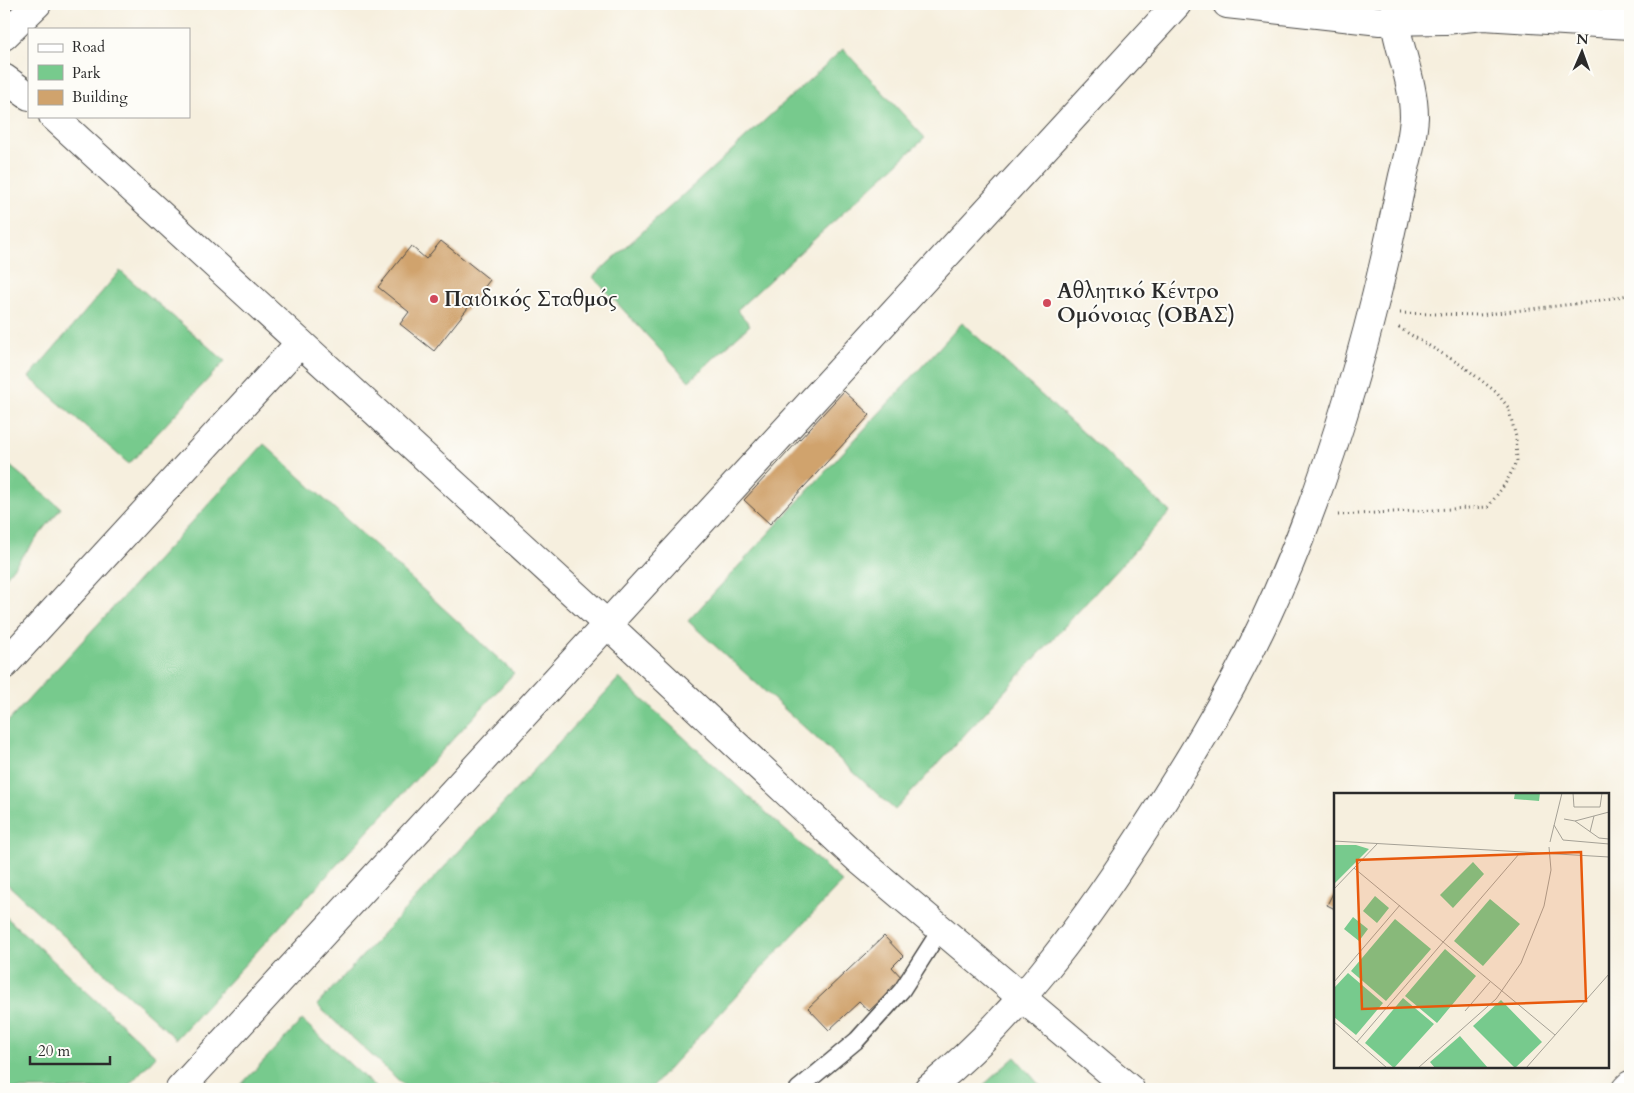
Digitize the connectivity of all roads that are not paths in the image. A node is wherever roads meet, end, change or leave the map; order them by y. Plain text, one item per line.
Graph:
1 (37, 4) edge
2 (1177, 4) edge
3 (1227, 4) edge
4 (1395, 13) edge
5 (1630, 25) edge
6 (4, 36) edge
7 (4, 78) edge
8 (28, 95) edge
9 (55, 118) edge
10 (300, 343) junction
11 (608, 625) junction
12 (4, 665) edge
13 (942, 929) junction
14 (1022, 998) junction
15 (1630, 1084) edge
16 (180, 1089) edge
17 (798, 1089) edge
18 (928, 1089) edge
19 (1130, 1089) edge
20 (1626, 1089) edge

1 - 6 street
2 - 11 street
3 - 4 street
4 - 5 street
4 - 14 street
7 - 8 street
9 - 10 street
10 - 11 street
10 - 12 street
11 - 13 street
11 - 16 street
13 - 14 street
13 - 17 lane
14 - 18 street
14 - 19 street
15 - 20 street

